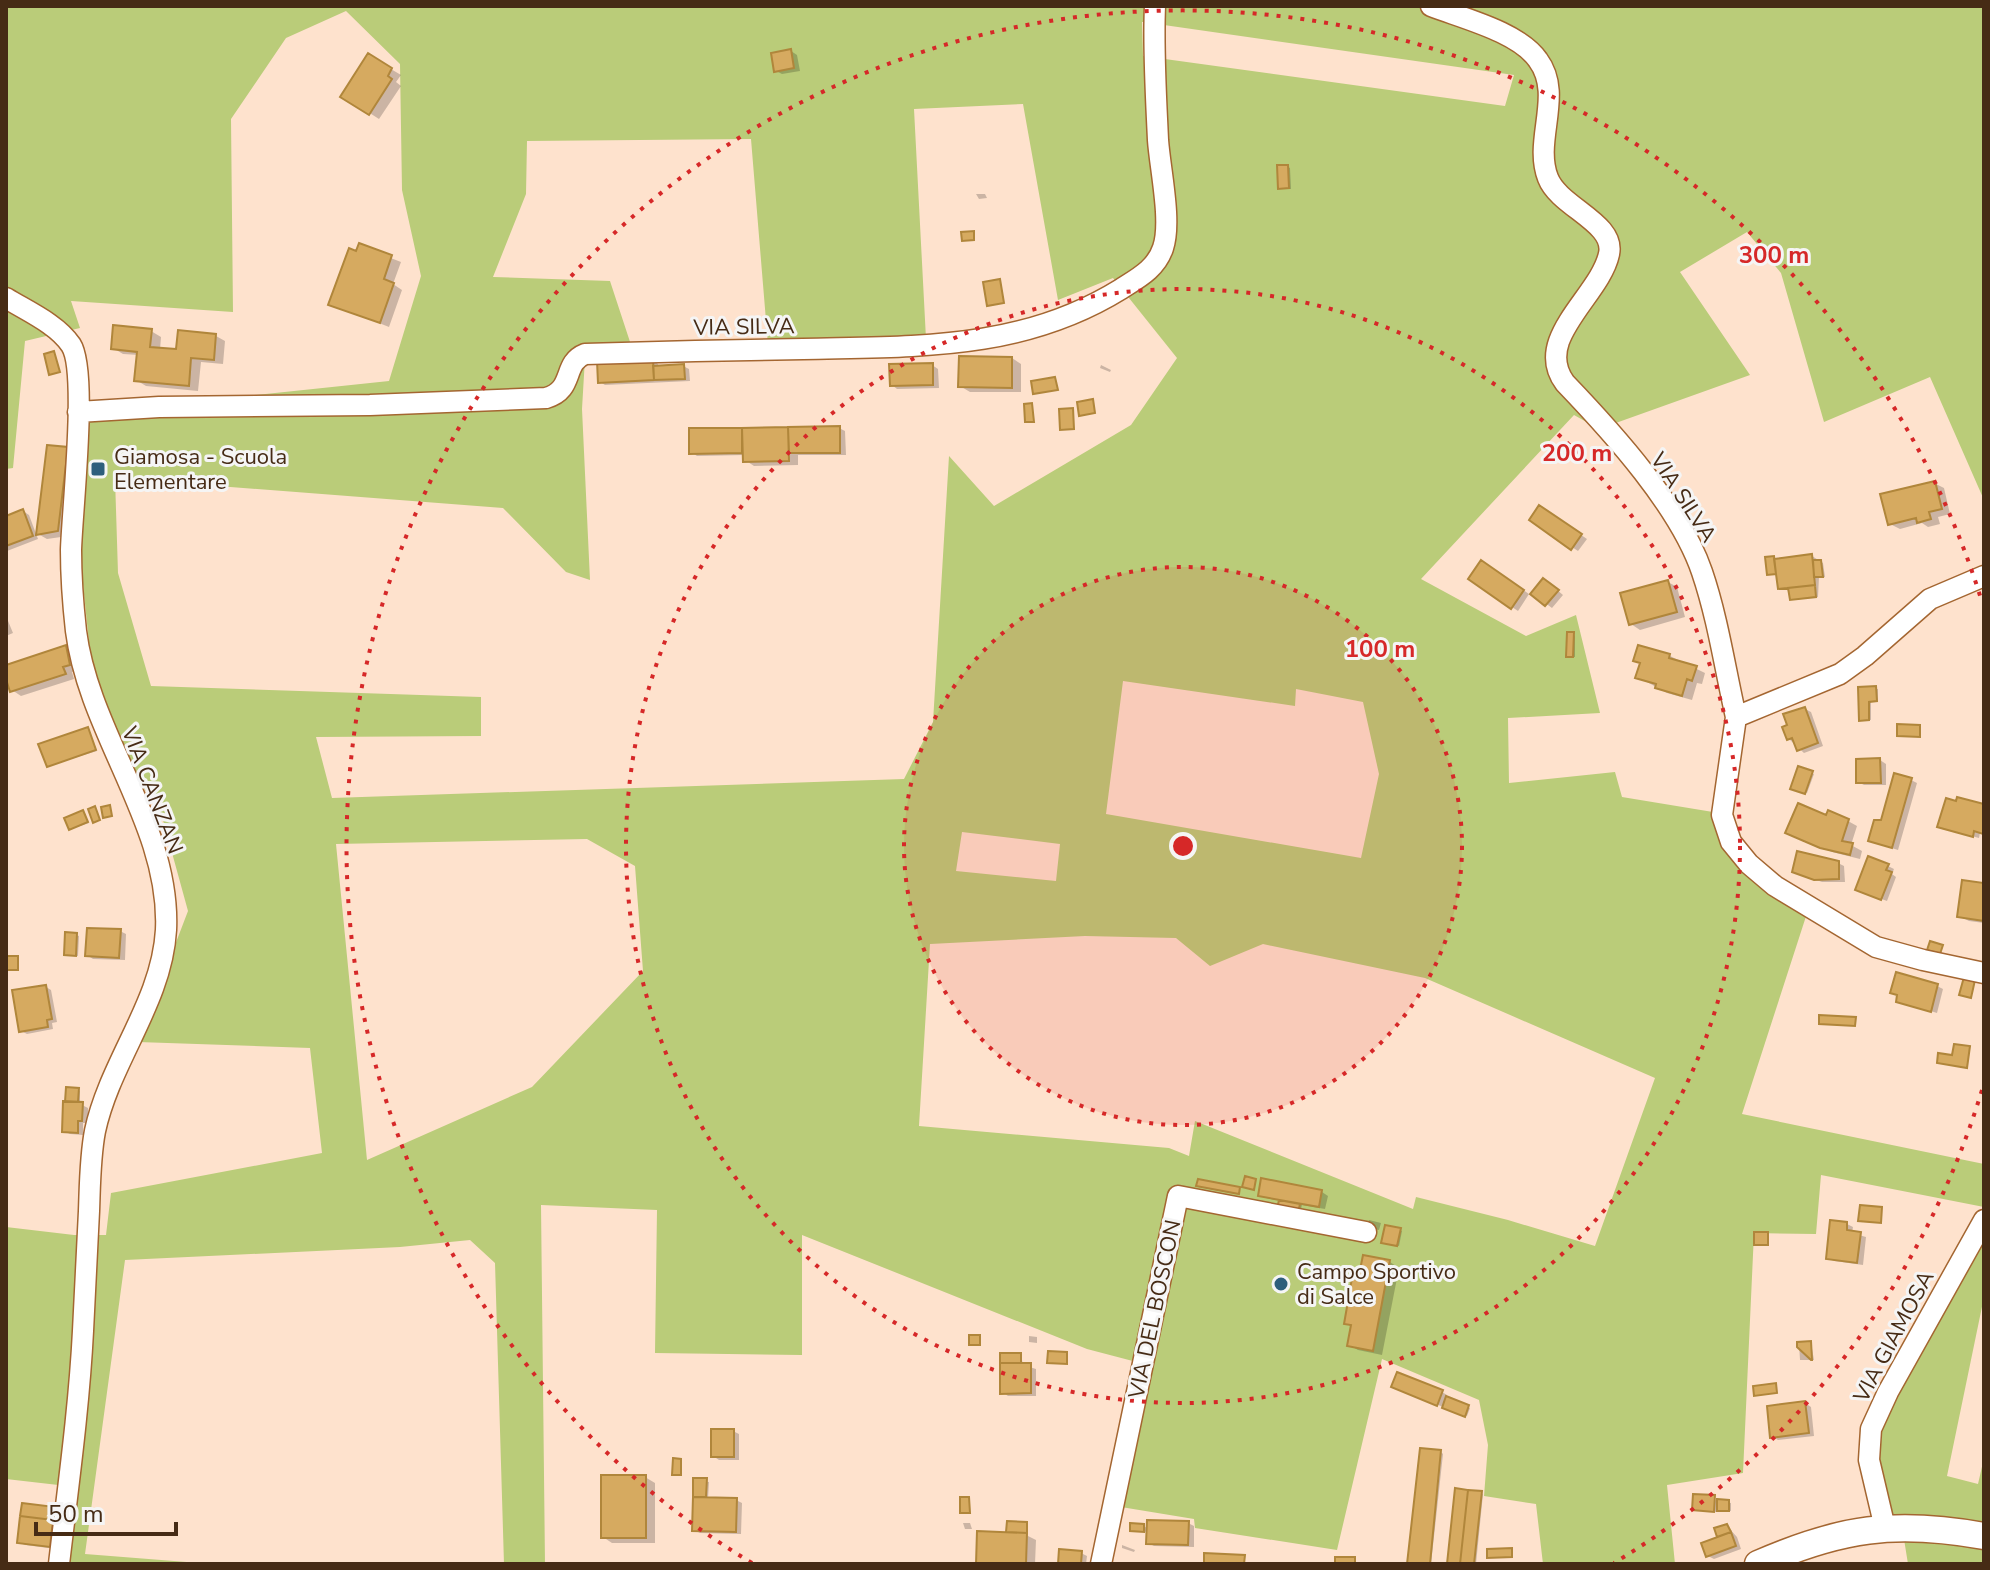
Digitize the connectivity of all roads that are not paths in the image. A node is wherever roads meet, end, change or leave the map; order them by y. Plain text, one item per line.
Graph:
1 (1155, 6) edge
2 (1431, 6) edge
3 (6, 298) edge
4 (78, 412) junction
5 (1984, 576) edge
6 (1736, 717) junction
7 (1984, 973) edge
8 (1984, 1220) edge
9 (1366, 1232) dead end
10 (1885, 1528) junction
11 (1984, 1536) edge
12 (59, 1564) edge
13 (1101, 1564) edge
14 (1758, 1564) edge

1 - 4 street, VIA SILVA
2 - 6 street, VIA SILVA
3 - 4 street, VIA CANZAN
4 - 12 street, VIA CANZAN
5 - 6 street
6 - 7 street, VIA SILVA
8 - 10 street, VIA GIAMOSA
9 - 13 street, VIA DEL BOSCON
10 - 11 main road
10 - 14 main road

